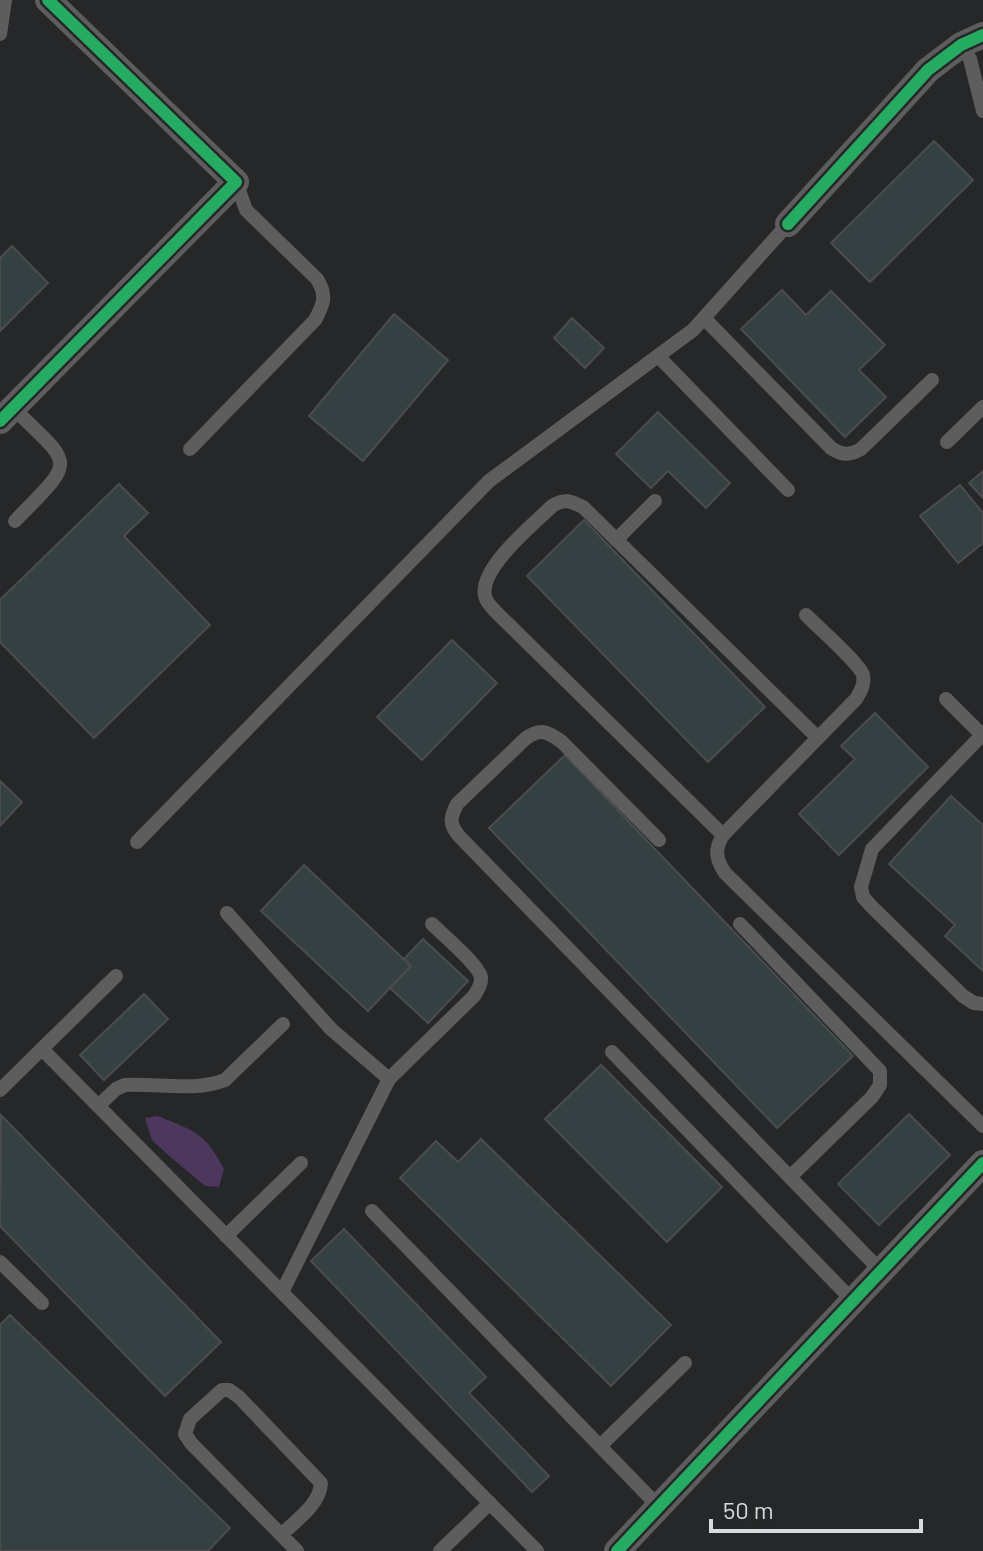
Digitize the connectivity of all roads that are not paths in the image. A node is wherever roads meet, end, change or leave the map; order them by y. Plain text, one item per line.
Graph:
1 (5, 0) edge
2 (48, 0) edge
3 (0, 34) edge
4 (972, 40) edge
5 (983, 111) edge
6 (236, 182) junction
7 (788, 224) joint
8 (704, 318) junction
9 (658, 356) junction
10 (932, 380) dead end
11 (983, 407) edge
12 (6, 415) edge
13 (947, 442) dead end
14 (190, 449) dead end
15 (788, 490) dead end
16 (655, 501) dead end
17 (15, 521) dead end
18 (616, 540) junction
19 (806, 615) dead end
20 (946, 699) dead end
21 (983, 735) edge
22 (818, 738) junction
23 (723, 835) junction
24 (659, 840) dead end
25 (137, 842) dead end
26 (227, 913) dead end
27 (432, 924) dead end
28 (740, 924) dead end
29 (116, 976) dead end
30 (983, 1004) edge
31 (283, 1024) dead end
32 (42, 1049) junction
33 (612, 1052) dead end
34 (389, 1079) junction
35 (0, 1090) edge
36 (98, 1106) junction
37 (983, 1126) edge
38 (301, 1163) dead end
39 (983, 1163) edge
40 (790, 1177) junction
41 (372, 1211) dead end
42 (226, 1236) junction
43 (0, 1262) edge
44 (881, 1271) junction
45 (282, 1292) junction
46 (853, 1301) junction
47 (42, 1303) dead end
48 (685, 1363) dead end
49 (600, 1446) junction
50 (490, 1503) junction
51 (659, 1507) junction
52 (281, 1535) junction
53 (297, 1551) edge
54 (440, 1551) edge
55 (537, 1551) edge
56 (617, 1551) edge

1 - 3 lane
2 - 6 street
4 - 5 lane
4 - 7 street
6 - 12 street
6 - 14 lane
7 - 8 lane
8 - 9 lane
8 - 10 lane
9 - 15 lane
9 - 25 lane
11 - 13 lane
12 - 17 lane
16 - 18 lane
18 - 22 lane
18 - 23 lane
19 - 22 lane
20 - 21 lane
21 - 30 lane
22 - 23 lane
23 - 37 lane
24 - 40 lane
26 - 34 lane
27 - 34 lane
28 - 40 lane
29 - 32 lane
31 - 36 lane
32 - 35 lane
32 - 36 lane
33 - 46 lane
34 - 45 lane
36 - 42 lane
38 - 42 lane
39 - 44 street
40 - 44 lane
41 - 49 lane
42 - 45 lane
43 - 47 lane
44 - 46 street
45 - 50 lane
46 - 51 street
48 - 49 lane
49 - 51 lane
50 - 54 lane
50 - 55 lane
51 - 56 street
52 - 52 lane
52 - 53 lane

